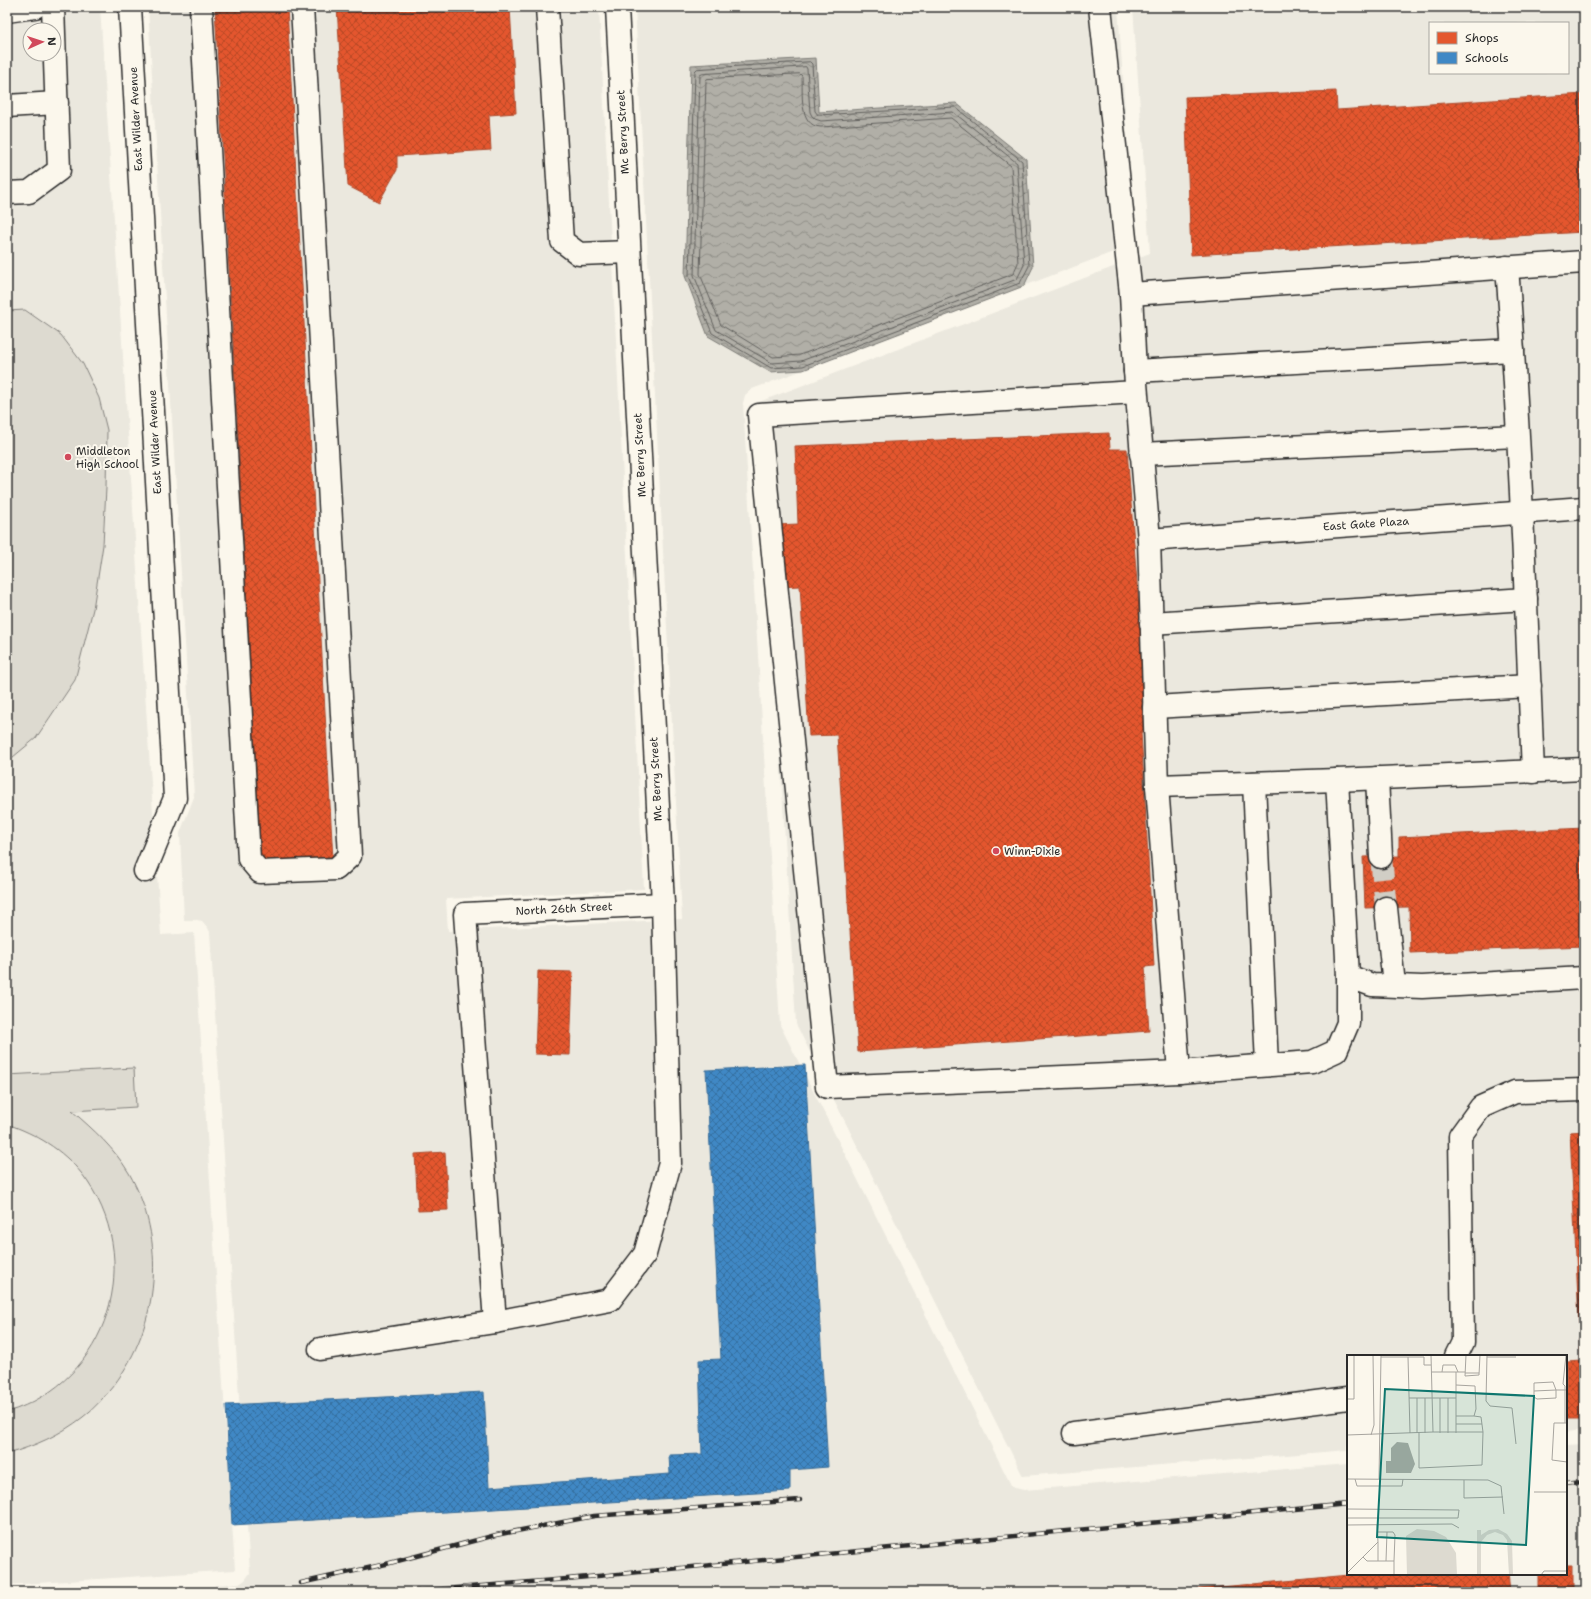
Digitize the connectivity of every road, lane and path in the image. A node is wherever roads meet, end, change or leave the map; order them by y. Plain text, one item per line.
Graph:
1 (35, 7) edge
2 (53, 7) edge
3 (130, 7) edge
4 (201, 7) edge
5 (302, 7) edge
6 (548, 7) edge
7 (617, 7) edge
8 (1100, 7) edge
9 (7, 11) edge
10 (57, 103) junction
11 (7, 106) edge
12 (7, 193) edge
13 (629, 252) junction
14 (1584, 262) edge
15 (1506, 267) junction
16 (1131, 294) junction
17 (1513, 350) junction
18 (1135, 382) junction
19 (1518, 436) junction
20 (1141, 454) junction
21 (1584, 508) edge
22 (1522, 513) junction
23 (1149, 540) junction
24 (1526, 599) junction
25 (1151, 623) junction
26 (1530, 686) junction
27 (1154, 707) junction
28 (1584, 769) edge
29 (1533, 772) junction
30 (1376, 778) junction
31 (1337, 780) junction
32 (1254, 783) junction
33 (1157, 786) junction
34 (1381, 857) tunnel mouth
35 (145, 871) dead end
36 (663, 904) junction
37 (1386, 908) tunnel mouth
38 (1348, 976) junction
39 (1584, 978) edge
40 (1394, 985) junction
41 (1267, 1065) junction
42 (1179, 1072) junction
43 (1584, 1090) edge
44 (495, 1322) junction
45 (320, 1349) dead end
46 (1456, 1355) edge
47 (1347, 1398) edge
48 (1074, 1433) dead end

1 - 9 street
2 - 10 street
3 - 35 street, East Wilder Avenue
4 - 5 street
6 - 13 street
7 - 13 street, Mc Berry Street
8 - 16 street
10 - 11 street
10 - 12 street
13 - 36 street, Mc Berry Street
14 - 15 street
15 - 16 street
15 - 17 street
16 - 18 street
17 - 18 street
17 - 19 street
18 - 20 street
18 - 42 street
19 - 20 street
19 - 22 street
20 - 23 street
21 - 22 street, East Gate Plaza
22 - 23 street, East Gate Plaza
22 - 24 street
23 - 25 street
24 - 25 street
24 - 26 street
25 - 27 street
26 - 27 street
26 - 29 street
27 - 33 street
28 - 29 street
29 - 30 street
30 - 31 street
30 - 34 street
31 - 32 street
31 - 38 street
32 - 33 street
32 - 41 street
33 - 42 street
36 - 44 street, Mc Berry Street
36 - 44 street, North 26th Street
37 - 40 street
38 - 40 street
38 - 41 street
39 - 40 street
41 - 42 street
43 - 46 street
44 - 45 street, Mc Berry Street
47 - 48 street

